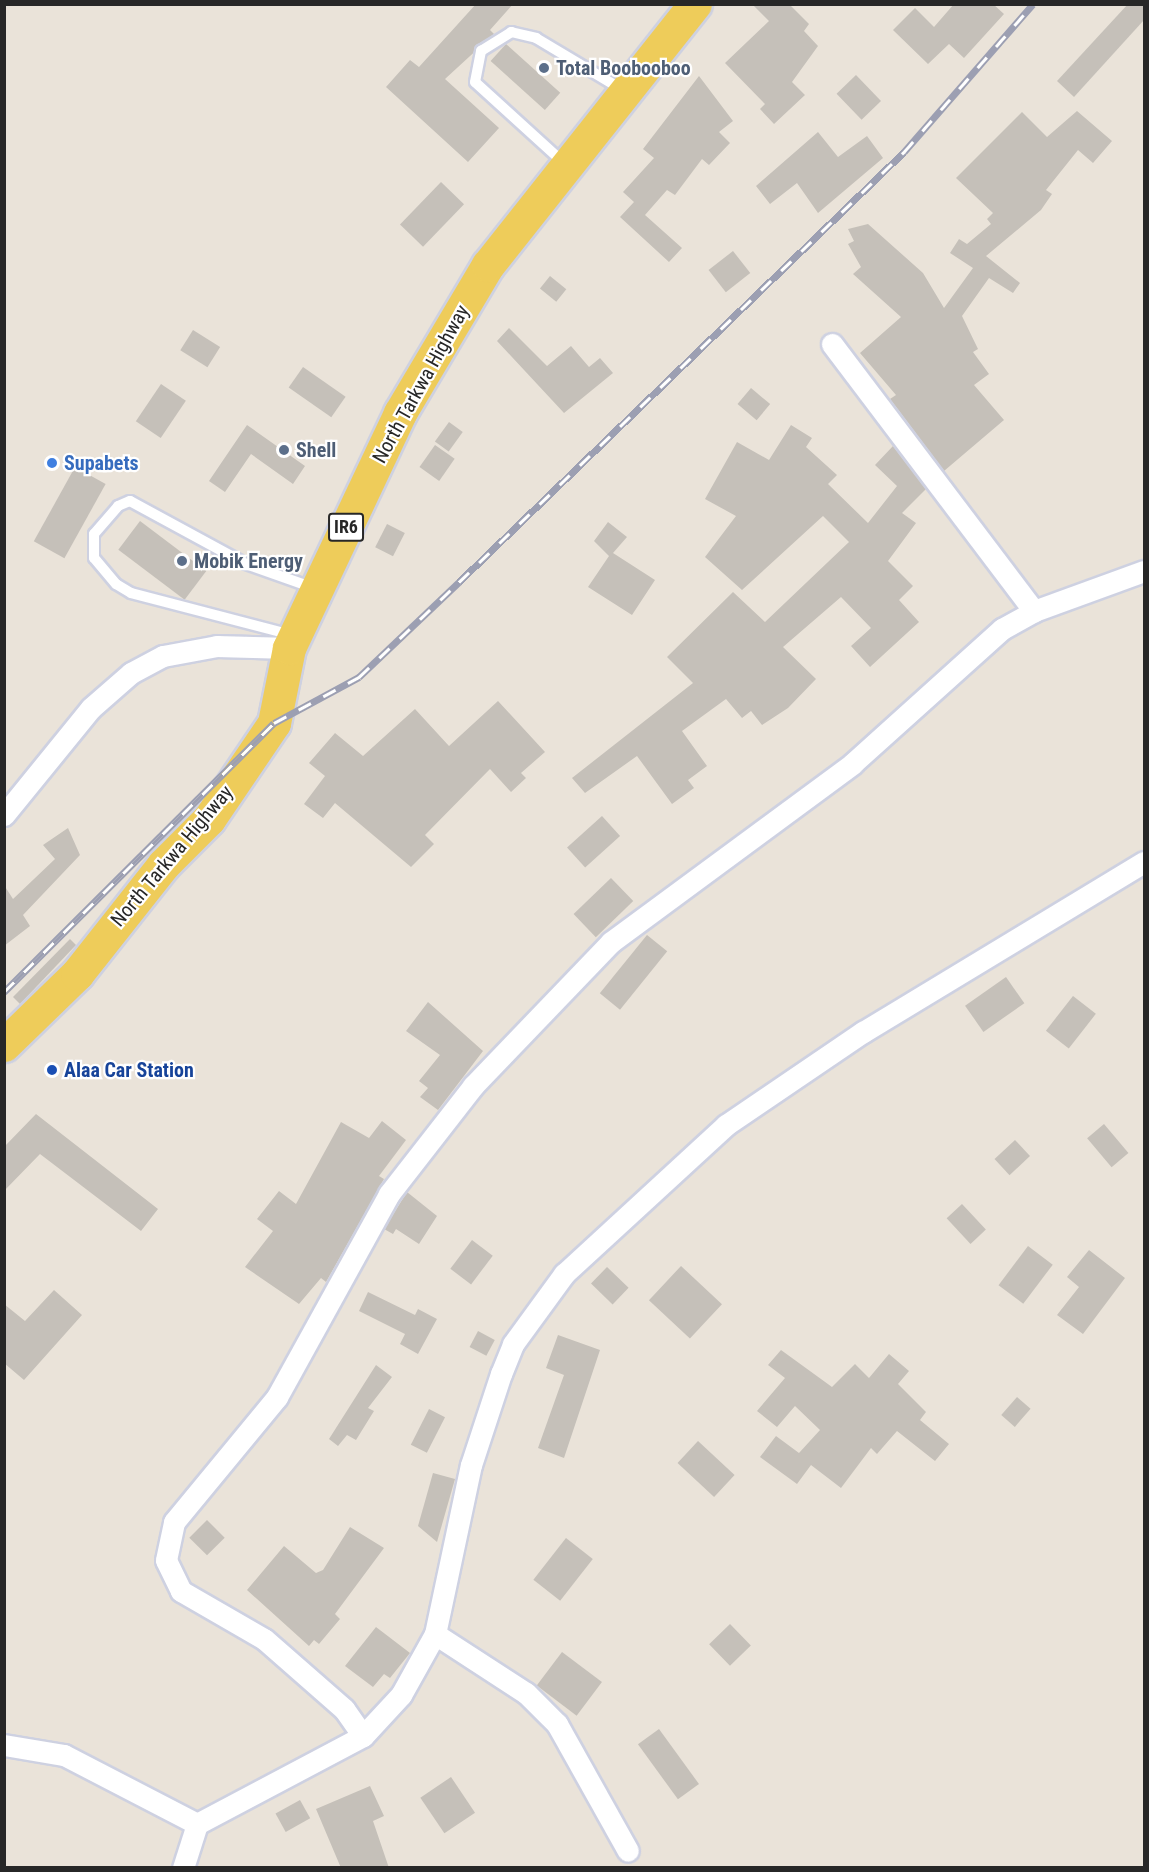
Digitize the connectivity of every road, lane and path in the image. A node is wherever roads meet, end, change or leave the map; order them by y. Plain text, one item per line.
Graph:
1 (695, 4) edge
2 (628, 93) junction
3 (569, 167) junction
4 (832, 344) dead end
5 (1144, 571) edge
6 (317, 589) junction
7 (1034, 610) junction
8 (292, 642) junction
9 (4, 815) edge
10 (1144, 862) edge
11 (4, 1045) edge
12 (435, 1634) junction
13 (363, 1736) junction
14 (4, 1745) edge
15 (197, 1824) junction
16 (628, 1851) dead end
17 (183, 1868) edge

1 - 2 main road, North Tarkwa Highway / IR6
2 - 3 main road, North Tarkwa Highway / IR6
2 - 3 lane
3 - 6 main road, North Tarkwa Highway / IR6
4 - 7 street
5 - 7 street
6 - 8 main road, North Tarkwa Highway / IR6
6 - 8 lane
7 - 13 street
8 - 9 street
8 - 11 main road, North Tarkwa Highway / IR6
10 - 12 street
12 - 13 street
12 - 16 street
13 - 15 street
14 - 15 street
15 - 17 street

